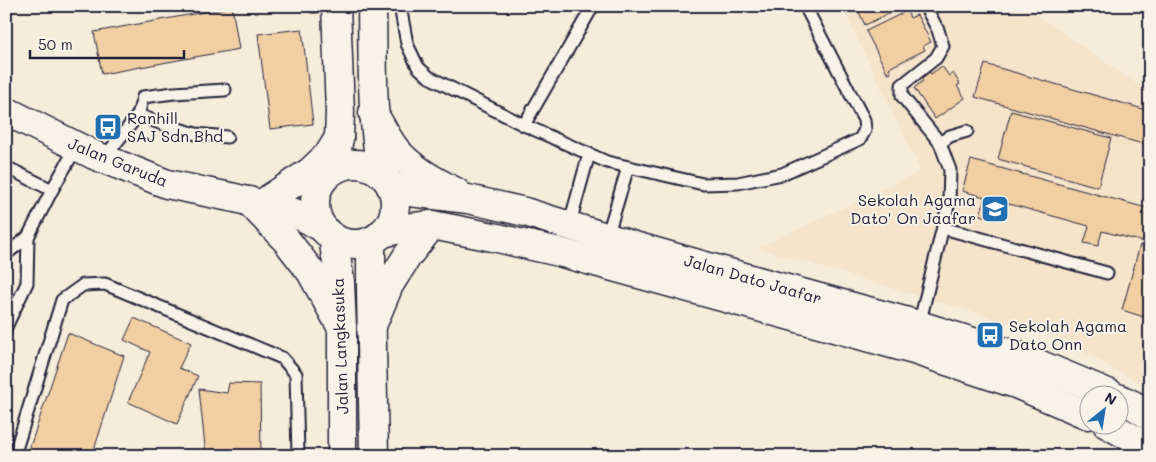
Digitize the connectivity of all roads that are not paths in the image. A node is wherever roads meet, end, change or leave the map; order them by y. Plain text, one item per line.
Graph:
1 (336, 6) edge
2 (372, 6) edge
3 (400, 6) edge
4 (593, 6) edge
5 (805, 6) edge
6 (925, 6) edge
7 (225, 90) dead end
8 (6, 111) edge
9 (373, 113) junction
10 (138, 115) junction
11 (524, 125) junction
12 (967, 132) dead end
13 (227, 137) dead end
14 (339, 138) junction
15 (940, 143) junction
16 (77, 146) junction
17 (589, 154) junction
18 (103, 159) junction
19 (6, 167) edge
20 (628, 167) junction
21 (328, 174) junction
22 (386, 180) junction
23 (52, 190) junction
24 (251, 199) junction
25 (468, 199) junction
26 (432, 225) junction
27 (568, 226) junction
28 (942, 228) junction
29 (328, 233) junction
30 (28, 237) junction
31 (377, 237) junction
32 (607, 238) junction
33 (6, 254) edge
34 (1107, 273) dead end
35 (920, 325) junction
36 (6, 327) edge
37 (342, 328) junction
38 (371, 328) junction
39 (1132, 401) edge
40 (1078, 411) edge
41 (1125, 434) edge
42 (1150, 448) edge
43 (14, 456) edge
44 (298, 456) edge
45 (342, 456) edge
46 (374, 456) edge

1 - 14 main road
2 - 9 main road
3 - 11 lane
4 - 11 lane
5 - 20 lane
6 - 15 lane
7 - 10 lane
8 - 16 main road, Jalan Garuda
9 - 22 main road
9 - 25 main road
10 - 13 lane
10 - 18 lane
11 - 17 lane
12 - 15 lane
14 - 21 main road
14 - 24 main road
15 - 28 lane
16 - 18 main road, Jalan Garuda
16 - 23 lane
17 - 20 lane
17 - 27 lane
18 - 24 main road, Jalan Garuda
19 - 23 lane
20 - 32 lane
21 - 22 main road
21 - 24 main road, Jalan Garuda
21 - 29 main road
22 - 25 main road, Jalan Dato Jaafar
22 - 31 main road
23 - 30 lane
24 - 29 main road, Jalan Garuda
24 - 37 main road
25 - 27 main road, Jalan Dato Jaafar
26 - 31 main road, Jalan Dato Jaafar
26 - 38 main road
26 - 40 main road, Jalan Dato Jaafar
27 - 32 main road, Jalan Dato Jaafar
28 - 34 lane
28 - 35 lane
29 - 31 main road
29 - 37 main road, Jalan Langkasuka
30 - 33 lane
30 - 36 lane
31 - 38 main road
32 - 35 main road, Jalan Dato Jaafar
35 - 39 main road, Jalan Dato Jaafar
37 - 45 main road, Jalan Langkasuka
38 - 46 main road
41 - 42 main road
43 - 44 lane

